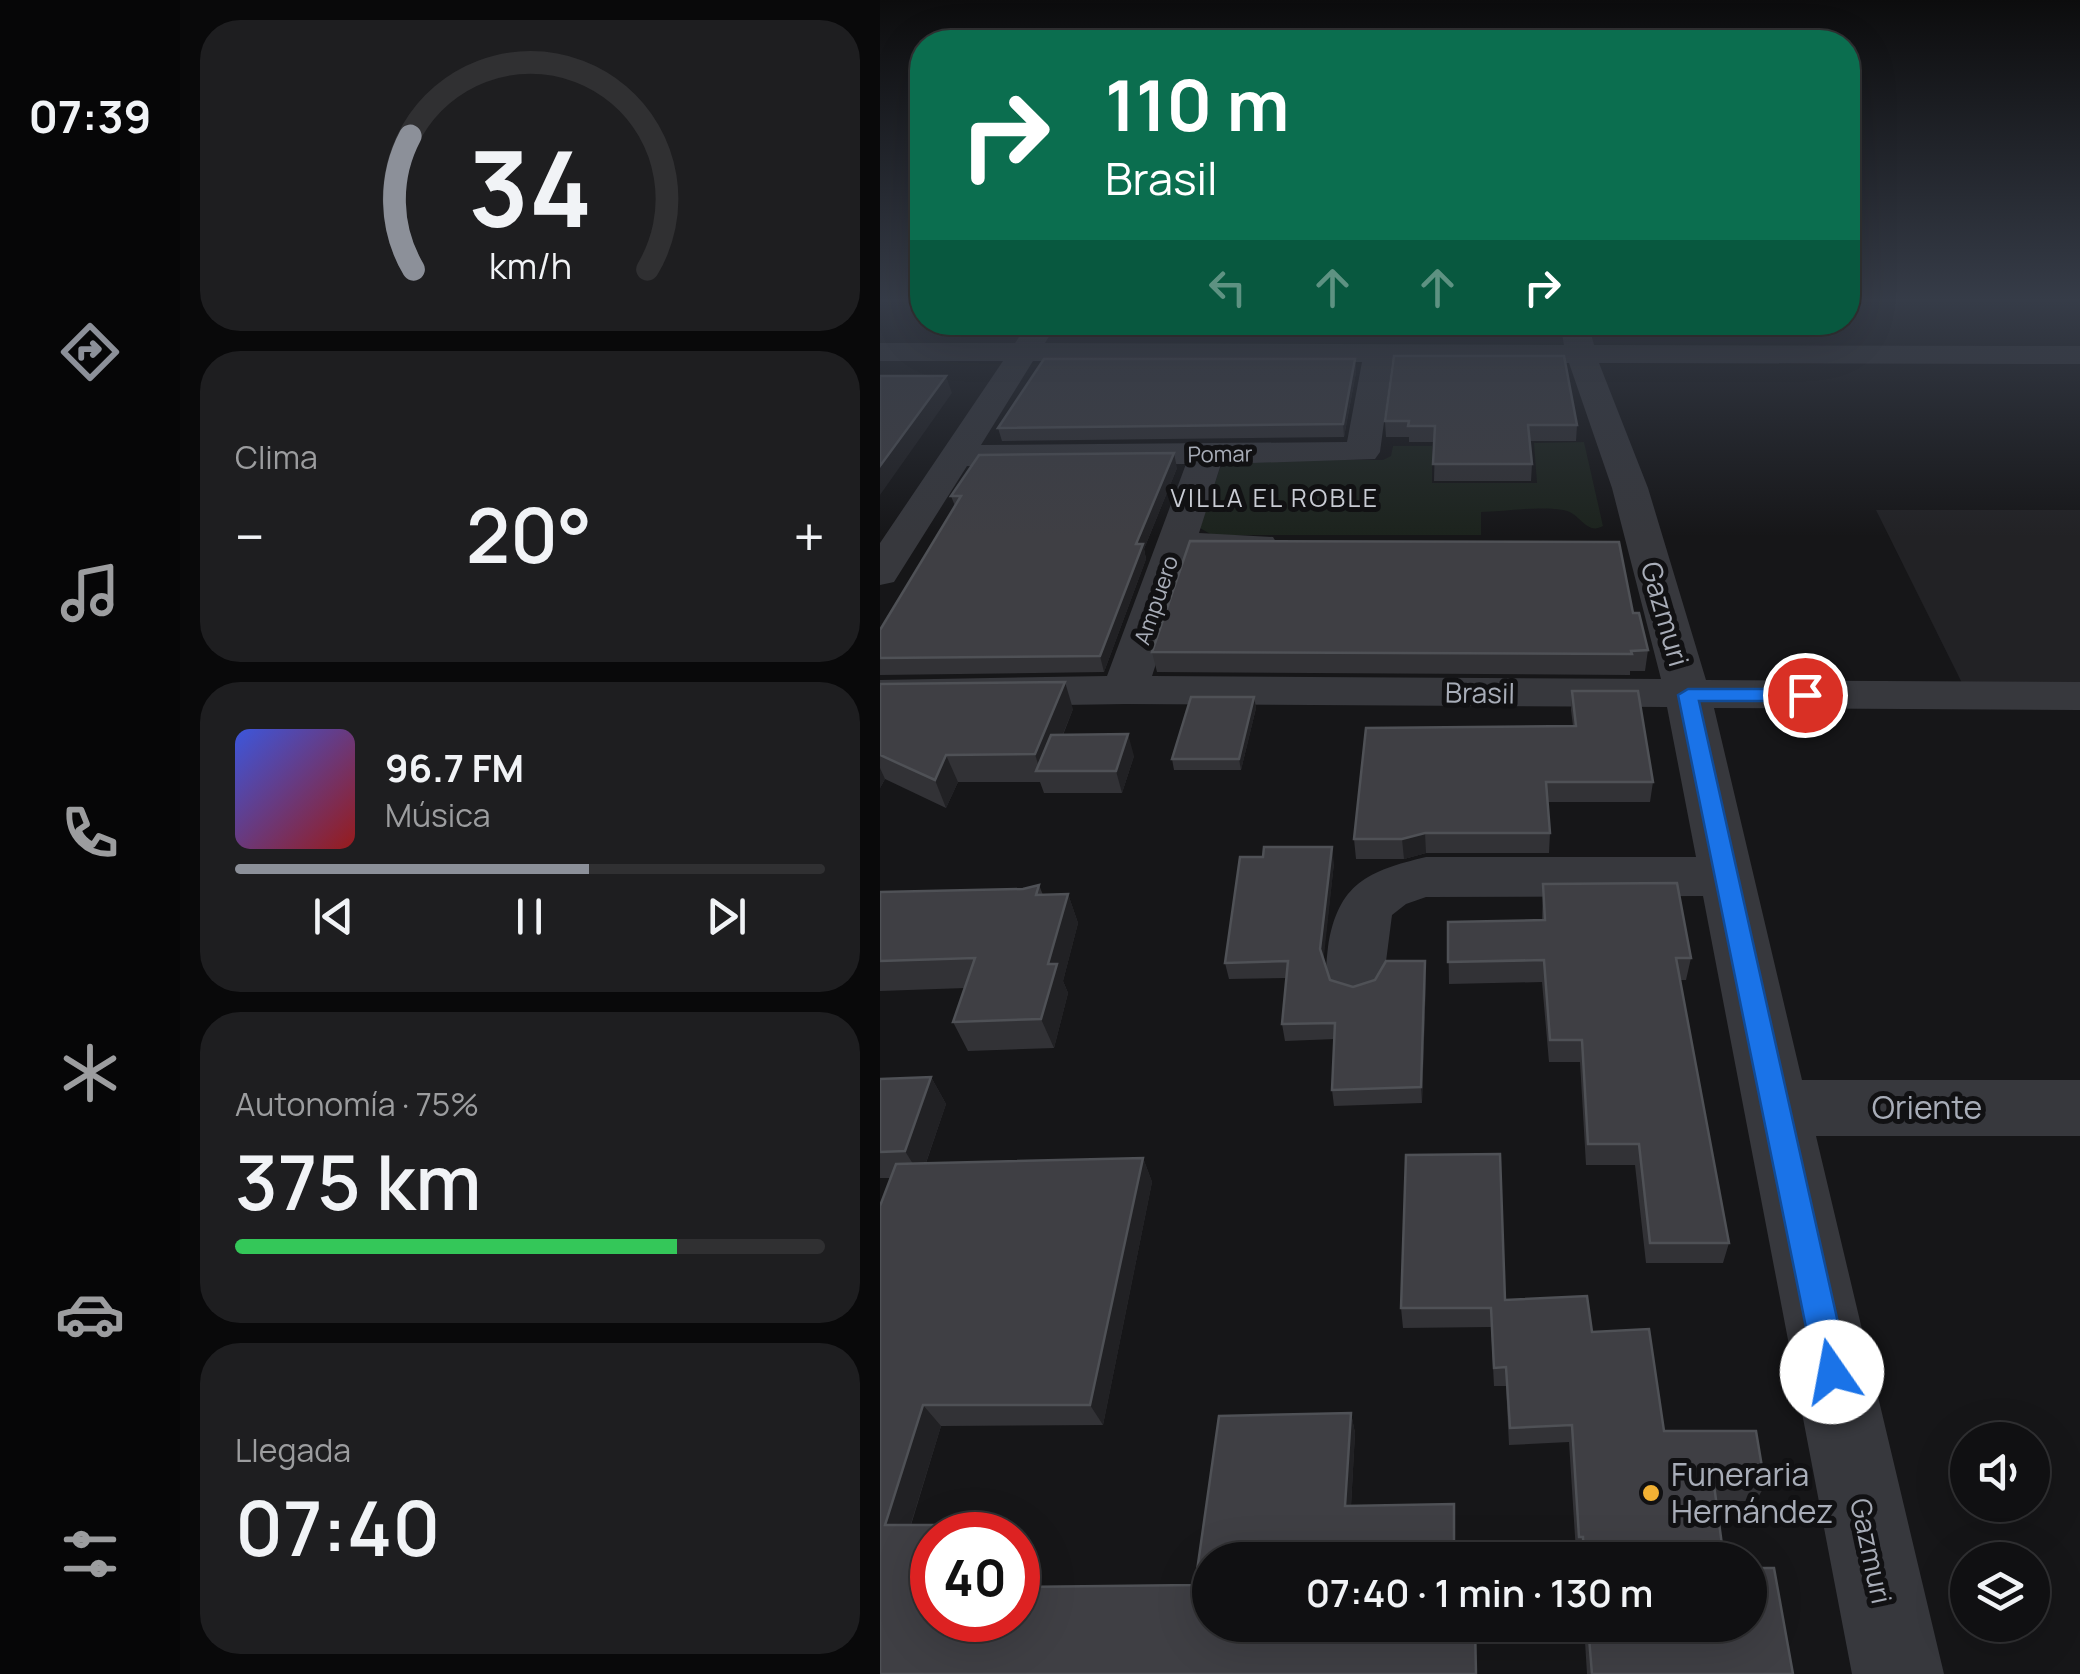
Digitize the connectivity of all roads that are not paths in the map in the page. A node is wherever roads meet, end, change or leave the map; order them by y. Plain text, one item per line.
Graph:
1 (1006, 381) edge
2 (1374, 381) edge
3 (1593, 381) edge
4 (1207, 454) junction
5 (958, 456) junction
6 (1175, 545) junction
7 (1292, 545) edge
8 (880, 573) edge
9 (1125, 690) junction
10 (880, 694) edge
11 (1688, 695) junction
12 (2080, 696) edge
13 (1724, 876) junction
14 (1354, 978) dead end
15 (1774, 1108) junction
16 (2080, 1108) edge
17 (1898, 1674) edge

1 - 5 street
2 - 4 street, Pomar
3 - 11 street, Gazmuri
4 - 5 street, Pomar
4 - 6 street, Ampuero
5 - 8 street
6 - 7 street
6 - 9 street, Ampuero
9 - 10 street, Brasil
9 - 11 street, Brasil
11 - 12 street, Brasil
11 - 13 street, Gazmuri
13 - 14 street
13 - 15 street, Gazmuri
15 - 16 street, Oriente
15 - 17 street, Gazmuri

